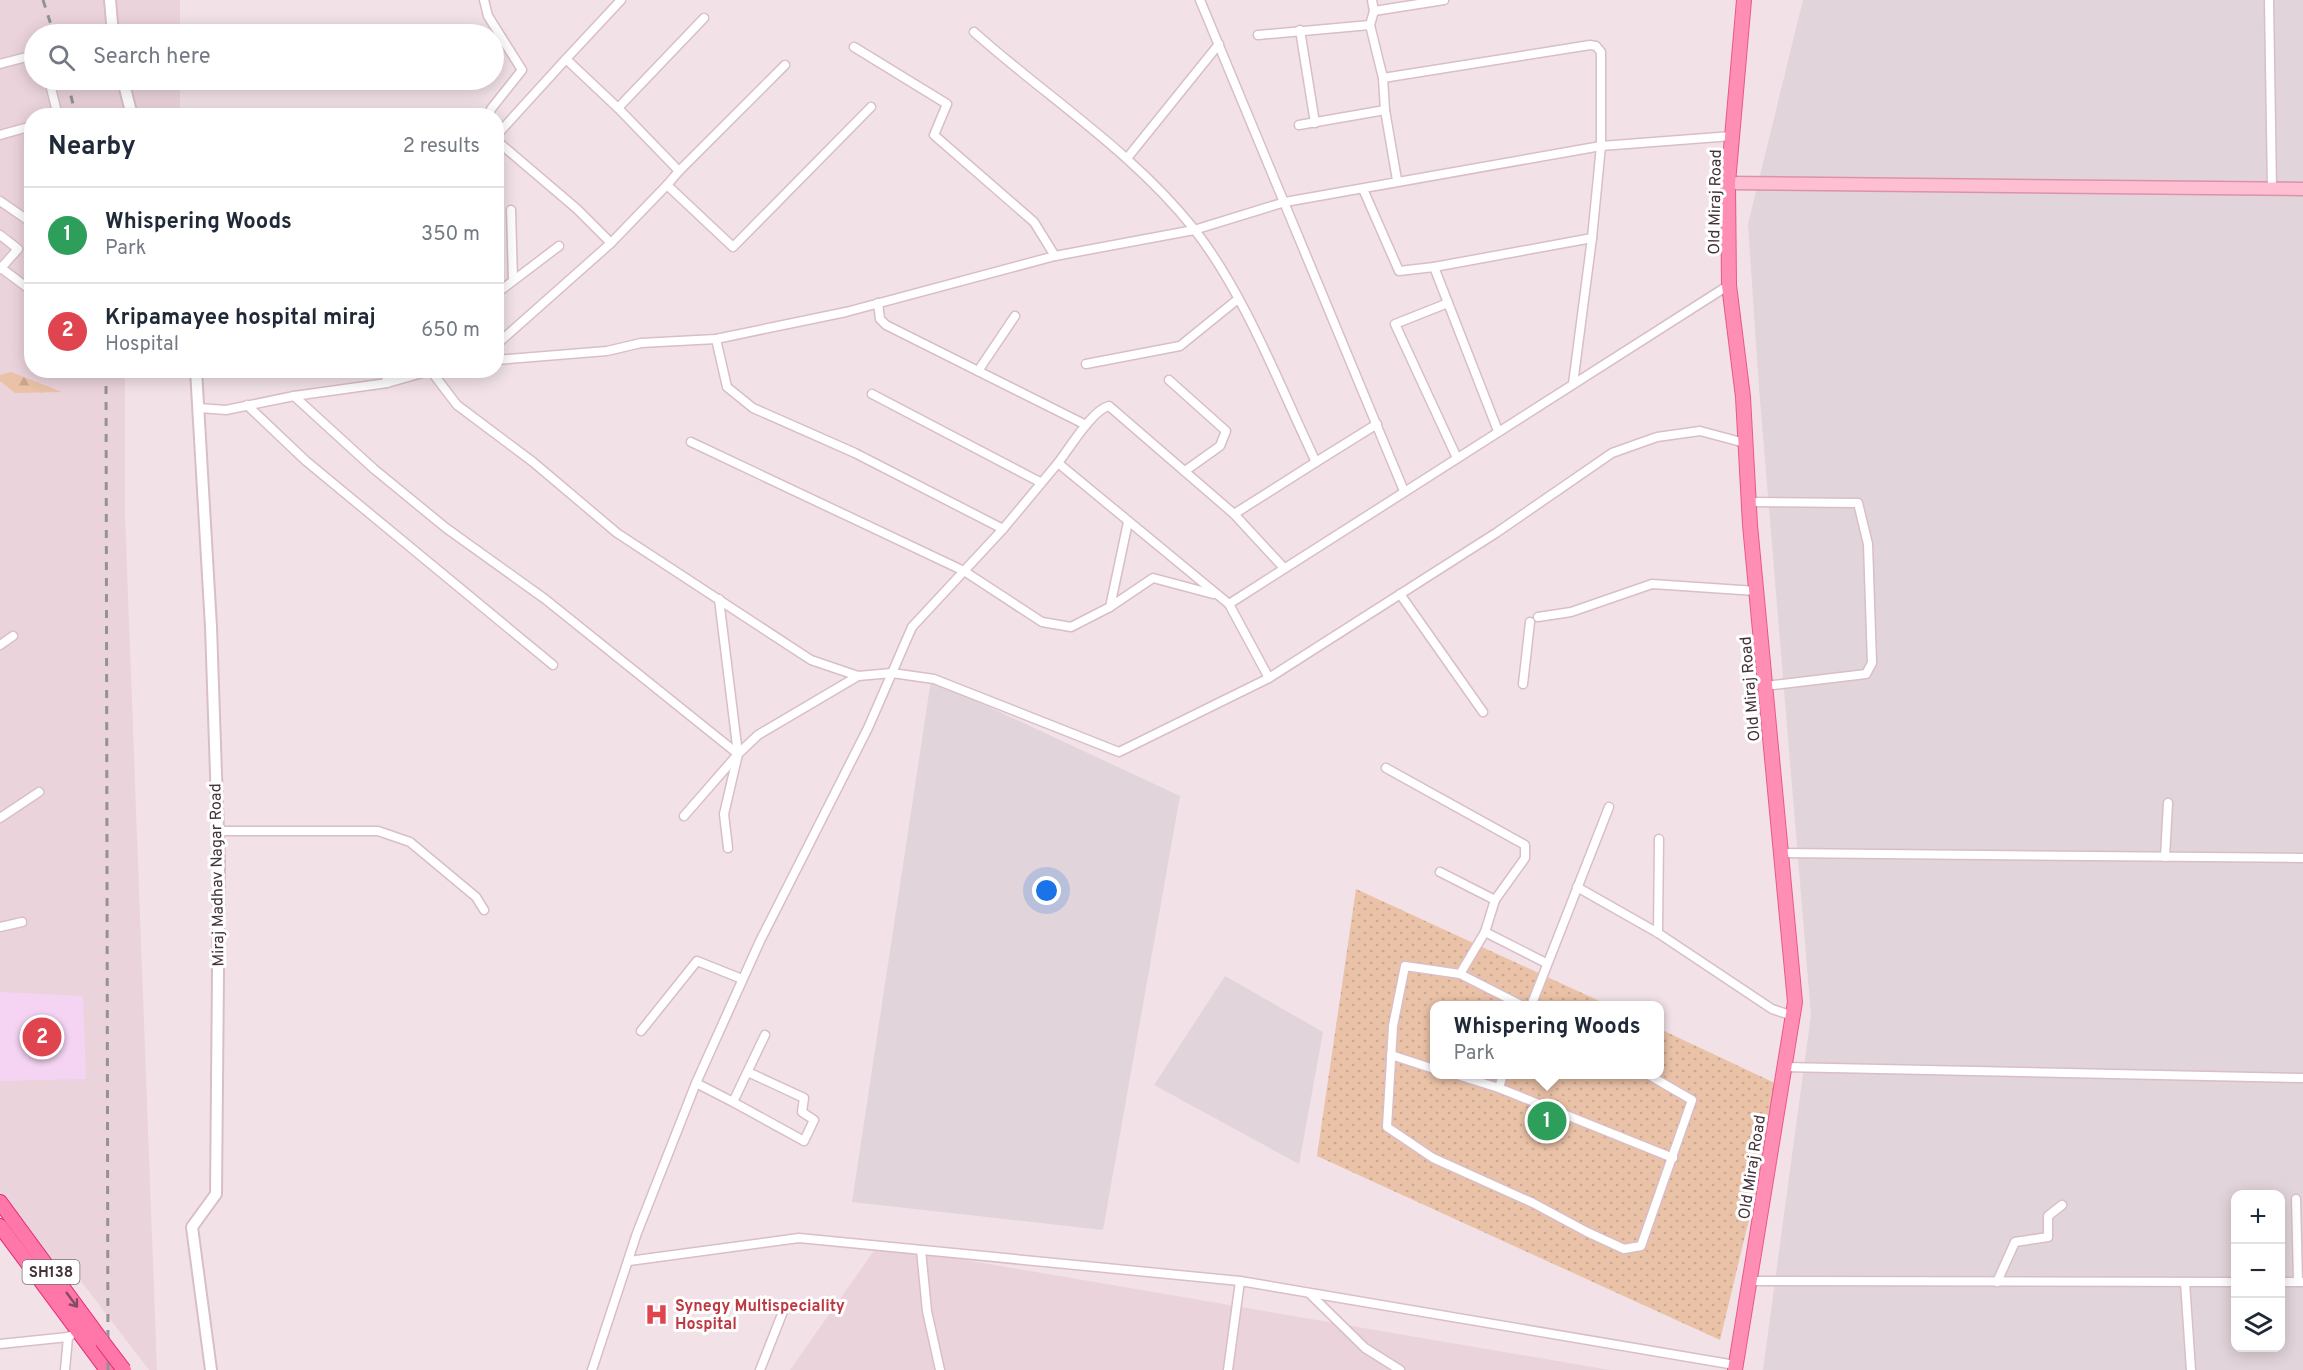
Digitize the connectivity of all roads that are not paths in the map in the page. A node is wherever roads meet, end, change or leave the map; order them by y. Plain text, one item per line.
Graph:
1 (110, 0) edge
2 (484, 0) edge
3 (621, 0) edge
4 (1200, 0) edge
5 (1372, 0) edge
6 (1444, 0) edge
7 (1744, 0) edge
8 (2268, 0) edge
9 (1374, 11) junction
10 (704, 18) dead end
11 (112, 24) edge
12 (493, 24) edge
13 (1370, 25) junction
14 (1300, 30) junction
15 (974, 32) dead end
16 (1258, 35) dead end
17 (504, 41) edge
18 (1219, 44) junction
19 (854, 47) dead end
20 (24, 58) edge
21 (566, 59) junction
22 (0, 64) edge
23 (785, 65) dead end
24 (1383, 78) junction
25 (52, 90) edge
26 (126, 90) edge
27 (871, 107) dead end
28 (56, 108) edge
29 (130, 108) edge
30 (491, 108) edge
31 (618, 108) junction
32 (1385, 111) junction
33 (1315, 123) junction
34 (1299, 125) dead end
35 (24, 128) edge
36 (504, 129) edge
37 (0, 135) edge
38 (1732, 136) junction
39 (504, 145) edge
40 (1601, 146) junction
41 (1128, 158) junction
42 (679, 171) junction
43 (1398, 180) junction
44 (1728, 183) junction
45 (667, 185) junction
46 (1363, 189) junction
47 (2272, 189) junction
48 (2303, 189) edge
49 (0, 201) edge
50 (1286, 202) junction
51 (511, 210) dead end
52 (24, 218) edge
53 (1194, 230) junction
54 (0, 234) edge
55 (1592, 238) junction
56 (611, 243) junction
57 (559, 246) dead end
58 (1054, 256) junction
59 (1434, 267) junction
60 (0, 268) edge
61 (513, 280) junction
62 (24, 285) edge
63 (504, 285) edge
64 (1729, 285) junction
65 (1238, 299) junction
66 (878, 303) junction
67 (1448, 303) junction
68 (1015, 316) dead end
69 (504, 338) edge
70 (716, 339) junction
71 (504, 359) edge
72 (1086, 364) dead end
73 (978, 371) junction
74 (197, 378) edge
75 (387, 378) edge
76 (406, 378) edge
77 (437, 378) edge
78 (1169, 381) dead end
79 (387, 383) junction
80 (1573, 384) junction
81 (872, 394) dead end
82 (294, 396) junction
83 (247, 405) junction
84 (199, 408) junction
85 (1377, 424) junction
86 (1086, 425) junction
87 (1498, 431) junction
88 (691, 442) dead end
89 (1745, 443) junction
90 (1457, 458) junction
91 (1316, 462) junction
92 (1058, 463) junction
93 (1185, 471) junction
94 (1040, 482) junction
95 (1404, 491) junction
96 (1749, 502) junction
97 (1233, 514) junction
98 (1128, 522) junction
99 (1003, 528) junction
100 (1284, 568) junction
101 (964, 571) junction
102 (1756, 591) junction
103 (1400, 594) junction
104 (1219, 595) junction
105 (719, 598) junction
106 (1229, 604) junction
107 (1110, 607) junction
108 (13, 636) dead end
109 (0, 645) edge
110 (553, 665) dead end
111 (892, 673) junction
112 (858, 676) junction
113 (1269, 678) junction
114 (1523, 684) dead end
115 (1765, 686) junction
116 (1483, 712) dead end
117 (738, 754) junction
118 (1386, 768) dead end
119 (39, 792) dead end
120 (2168, 803) dead end
121 (1609, 807) dead end
122 (684, 816) dead end
123 (0, 818) edge
124 (218, 831) junction
125 (1659, 839) dead end
126 (728, 848) dead end
127 (1781, 853) junction
128 (2165, 857) junction
129 (2303, 858) edge
130 (1440, 872) dead end
131 (1576, 887) junction
132 (1495, 900) junction
133 (484, 910) dead end
134 (22, 922) dead end
135 (0, 927) edge
136 (1485, 932) junction
137 (1658, 933) junction
138 (1546, 963) junction
139 (1460, 975) junction
140 (742, 979) junction
141 (1515, 1001) edge
142 (1532, 1001) edge
143 (1793, 1016) junction
144 (641, 1031) dead end
145 (765, 1035) dead end
146 (1391, 1055) junction
147 (1784, 1067) junction
148 (1430, 1068) edge
149 (750, 1073) dead end
150 (2303, 1078) edge
151 (1470, 1079) edge
152 (1502, 1079) edge
153 (1656, 1079) edge
154 (696, 1083) junction
155 (1499, 1088) junction
156 (733, 1102) junction
157 (1673, 1158) junction
158 (2296, 1199) dead end
159 (0, 1203) edge
160 (2062, 1205) dead end
161 (0, 1226) edge
162 (921, 1250) junction
163 (629, 1261) junction
164 (1240, 1281) junction
165 (1749, 1281) junction
166 (1996, 1282) junction
167 (2185, 1282) junction
168 (2231, 1282) edge
169 (2300, 1282) edge
170 (1309, 1293) junction
171 (782, 1314) dead end
172 (78, 1330) junction
173 (0, 1344) edge
174 (1738, 1368) edge
175 (65, 1370) edge
176 (107, 1370) edge
177 (124, 1370) edge
178 (211, 1370) edge
179 (592, 1370) edge
180 (760, 1370) edge
181 (940, 1370) edge
182 (1227, 1370) edge
183 (1401, 1370) edge
184 (2190, 1370) edge

1 - 11 street
2 - 12 street
3 - 21 street
4 - 18 street
5 - 9 street
6 - 9 street
7 - 38 main road, Old Miraj Road
8 - 47 street
9 - 13 street
10 - 31 street
13 - 14 street
13 - 24 street
14 - 16 street
14 - 33 street
15 - 41 street
17 - 30 street
18 - 41 street
18 - 50 street
19 - 58 street
20 - 22 street
21 - 31 street
21 - 36 street
23 - 42 street
24 - 32 street
24 - 40 street
25 - 28 street
26 - 29 street
27 - 45 street
31 - 42 street
32 - 33 street
32 - 43 street
33 - 34 street
35 - 37 street
38 - 40 street
38 - 44 main road, Old Miraj Road
39 - 56 street
40 - 43 street
40 - 55 street
41 - 53 street
42 - 45 street
43 - 46 street
44 - 47 main road
44 - 64 main road, Old Miraj Road
45 - 56 street
46 - 50 street
46 - 59 street
47 - 48 main road
49 - 52 street
50 - 53 street
50 - 85 street
51 - 61 street
53 - 58 street
53 - 65 street
54 - 60 street
55 - 59 street
55 - 80 street
56 - 69 street
57 - 61 street
58 - 66 street
59 - 67 street
60 - 62 street
61 - 63 street
64 - 80 street
64 - 89 main road, Old Miraj Road
65 - 72 street
65 - 91 street
66 - 70 street
66 - 73 street
67 - 87 street
67 - 90 street
68 - 73 street
70 - 71 street
70 - 99 street
73 - 86 street
74 - 84 street, Miraj Madhav Nagar Road
75 - 79 street
76 - 79 street
77 - 105 street
78 - 93 street
79 - 82 street
80 - 87 street
81 - 94 street
82 - 83 street
82 - 117 street
83 - 84 street
83 - 110 street
84 - 124 street, Miraj Madhav Nagar Road
85 - 91 street
85 - 95 street
86 - 92 street
86 - 93 street
87 - 90 street
88 - 101 street
89 - 96 main road, Old Miraj Road
89 - 103 street
90 - 95 street
91 - 97 street
92 - 94 street
92 - 98 street
93 - 97 street
94 - 99 street
95 - 100 street
96 - 102 main road, Old Miraj Road
96 - 115 street
97 - 100 street
98 - 104 street
98 - 107 street
99 - 101 street
100 - 106 street
101 - 107 street
101 - 111 street
102 - 114 street
102 - 115 main road, Old Miraj Road
103 - 113 street
103 - 116 street
104 - 106 street
104 - 107 street
105 - 112 street
105 - 117 street
106 - 113 street
108 - 109 street
111 - 112 street
111 - 113 street
111 - 140 street
112 - 117 street
115 - 127 main road, Old Miraj Road
117 - 122 street
117 - 126 street
118 - 132 street
119 - 123 street
120 - 128 street
121 - 131 street
124 - 133 street
124 - 178 street, Miraj Madhav Nagar Road
125 - 137 street
127 - 128 street
127 - 143 main road, Old Miraj Road
128 - 129 street
130 - 132 street
131 - 137 street
131 - 138 street
132 - 136 street
134 - 135 street
136 - 138 street
136 - 139 street
137 - 143 street
138 - 142 street
139 - 141 street
139 - 146 street
140 - 144 street
140 - 154 street
143 - 147 main road, Old Miraj Road
145 - 156 street
146 - 148 street
146 - 157 street
147 - 150 street
147 - 165 main road, Old Miraj Road
149 - 156 street
151 - 155 street
152 - 155 street
153 - 157 street
154 - 156 street
154 - 163 street
155 - 157 street
158 - 169 street
159 -> 172 highway, SH138
160 - 166 street
161 - 172 highway
162 - 163 street
162 - 164 street
162 - 181 street
163 - 179 street
164 - 170 street
164 - 182 street
165 - 166 street
165 - 174 main road, Old Miraj Road
166 - 167 street
167 - 168 street
167 - 184 street
170 - 174 street
170 - 183 street
171 - 180 street
172 - 173 street
172 - 175 street
172 - 176 highway
172 - 177 highway, SH138, bridge

